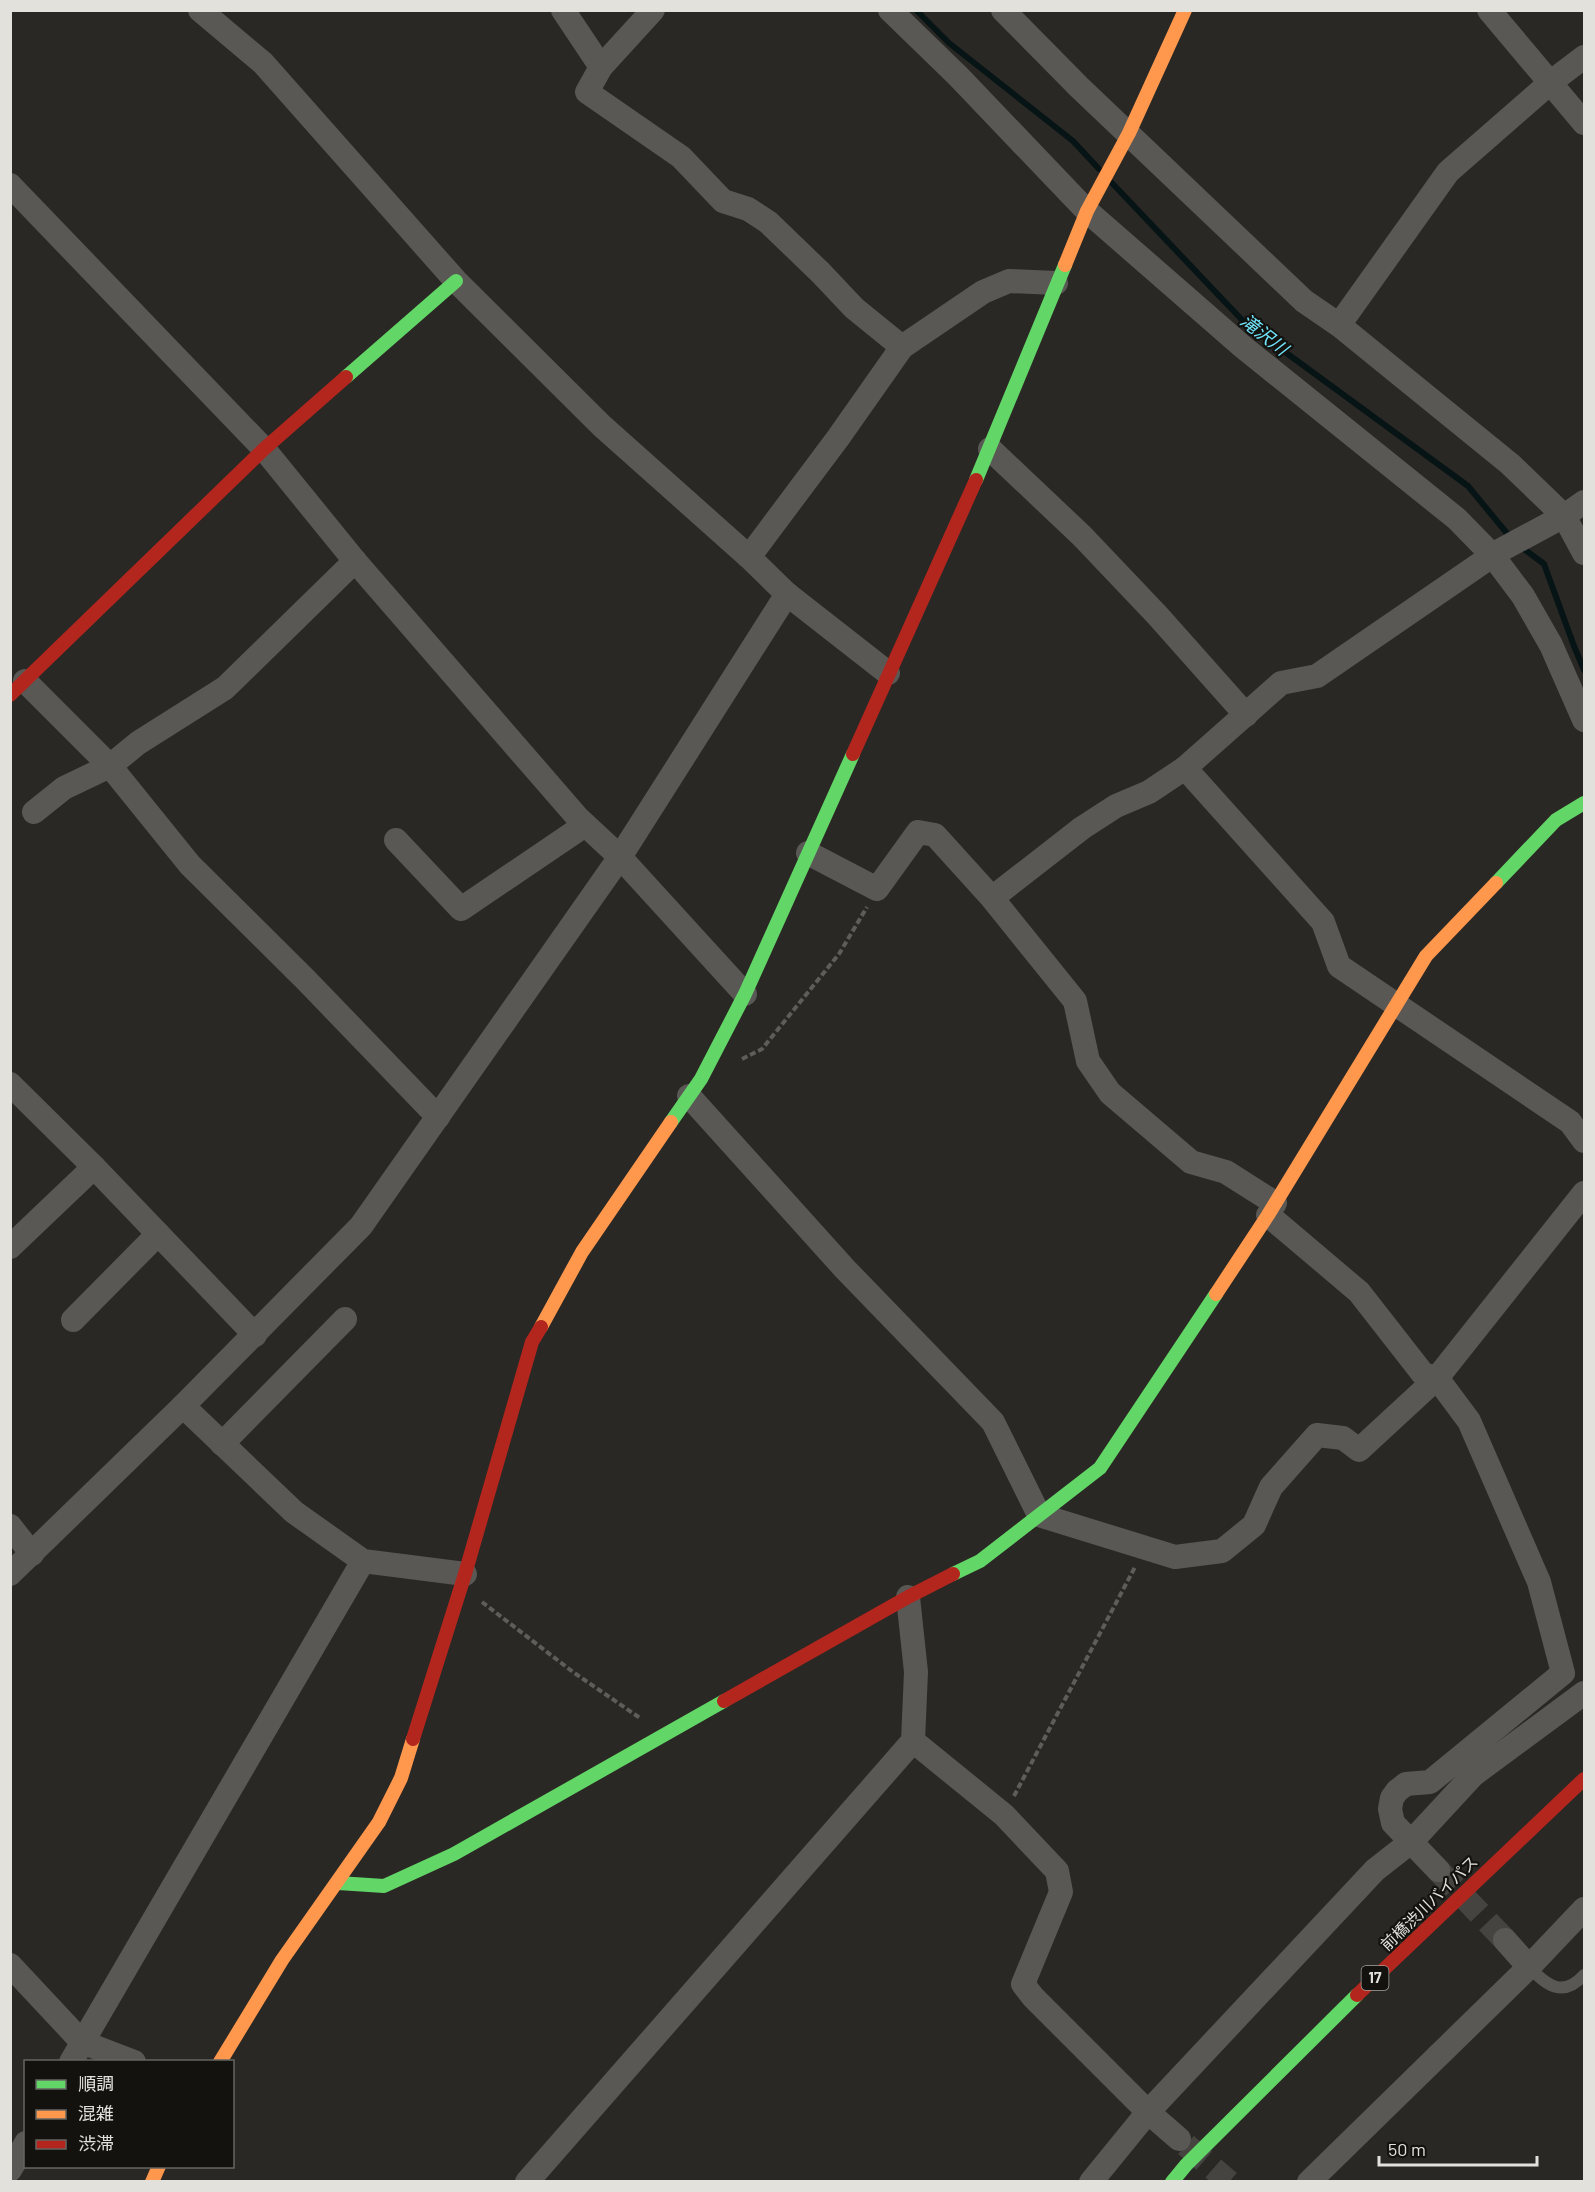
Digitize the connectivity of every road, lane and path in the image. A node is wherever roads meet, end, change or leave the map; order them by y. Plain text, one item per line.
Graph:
1 (200, 10) edge
2 (562, 10) edge
3 (653, 10) edge
4 (890, 10) edge
5 (1003, 10) edge
6 (1185, 10) edge
7 (1489, 10) edge
8 (1584, 57) edge
9 (601, 67) junction
10 (1551, 82) junction
11 (1584, 123) edge
12 (1129, 133) junction
13 (10, 186) edge
14 (1087, 211) junction
15 (456, 281) junction
16 (1056, 283) junction
17 (1339, 325) junction
18 (902, 347) junction
19 (264, 449) junction
20 (990, 449) junction
21 (1584, 502) edge
22 (1564, 516) junction
23 (1584, 553) edge
24 (1496, 554) junction
25 (748, 557) junction
26 (355, 561) junction
27 (787, 594) junction
28 (888, 673) junction
29 (18, 688) edge
30 (1246, 715) junction
31 (1584, 720) edge
32 (110, 766) junction
33 (1185, 768) junction
34 (1584, 803) edge
35 (34, 812) dead end
36 (585, 825) junction
37 (396, 840) dead end
38 (808, 853) junction
39 (620, 857) junction
40 (877, 889) junction
41 (992, 898) junction
42 (745, 994) junction
43 (1396, 1006) junction
44 (732, 1064) dead end
45 (11, 1084) edge
46 (689, 1096) junction
47 (438, 1117) junction
48 (1584, 1140) edge
49 (94, 1167) junction
50 (1584, 1193) edge
51 (1272, 1209) junction
52 (158, 1234) junction
53 (10, 1247) edge
54 (345, 1319) dead end
55 (74, 1320) dead end
56 (255, 1335) junction
57 (1437, 1378) junction
58 (183, 1406) junction
59 (222, 1444) junction
60 (1039, 1515) junction
61 (10, 1526) edge
62 (1145, 1547) junction
63 (32, 1554) junction
64 (363, 1561) junction
65 (10, 1574) edge
66 (463, 1580) junction
67 (908, 1598) junction
68 (1584, 1693) edge
69 (666, 1735) junction
70 (913, 1741) junction
71 (1584, 1779) edge
72 (1004, 1815) junction
73 (1412, 1842) junction
74 (1438, 1870) tunnel mouth
75 (338, 1883) junction
76 (1584, 1909) edge
77 (1505, 1940) tunnel mouth
78 (10, 1965) edge
79 (1529, 1967) junction
80 (1584, 1975) edge
81 (76, 2052) edge
82 (128, 2060) edge
83 (221, 2060) edge
84 (1148, 2112) junction
85 (1179, 2139) tunnel mouth
86 (24, 2146) edge
87 (10, 2170) edge
88 (527, 2181) edge
89 (1091, 2181) edge
90 (1172, 2181) edge
91 (1309, 2181) edge

1 - 15 street
2 - 9 street
3 - 9 street
4 - 14 street
5 - 12 street
6 - 12 main road
7 - 10 street
8 - 10 street
9 - 18 street
10 - 11 street
10 - 17 street
12 - 14 main road
12 - 17 street
13 - 19 street
14 - 16 main road
14 - 24 street
15 - 19 main road
15 - 25 street
16 - 18 street
16 - 20 main road
17 - 22 street
18 - 25 street
19 - 26 street
19 - 29 main road
20 - 28 main road
20 - 30 street
21 - 22 street
22 - 23 street
22 - 24 street
24 - 30 street
24 - 31 street
25 - 27 street
26 - 32 street
26 - 36 street
27 - 28 street
27 - 39 street
28 - 38 main road
29 - 32 street
30 - 33 street
32 - 35 street
32 - 47 street
33 - 41 street
33 - 43 street
34 - 43 main road
36 - 37 street
36 - 39 street
38 - 40 street
38 - 42 main road
39 - 42 street
39 - 47 street
40 - 41 street
40 - 44 path
41 - 51 street
42 - 46 main road
43 - 48 street
43 - 51 main road
45 - 49 street
46 - 60 street
46 - 66 main road
47 - 56 street
49 - 52 street
49 - 53 street
50 - 57 street
51 - 57 street
51 - 60 main road
52 - 55 street
52 - 56 street
54 - 59 street
56 - 58 street
57 - 62 street
57 - 73 street
58 - 59 street
58 - 63 street
59 - 64 street
60 - 62 street
60 - 67 main road
61 - 63 street
62 - 72 path
63 - 65 street
64 - 66 street
64 - 81 street
66 - 69 path
66 - 75 main road
67 - 69 main road
67 - 70 street
68 - 73 street
69 - 75 main road
70 - 72 street
70 - 88 street
71 - 90 main road, 前橋渋川バイパス / 17
72 - 84 street
73 - 74 street
73 - 84 street
75 - 83 main road
76 - 79 street
77 - 79 street
78 - 81 street
79 - 80 lane
79 - 91 street
81 - 82 street
84 - 85 street
84 - 89 street
86 - 87 street

